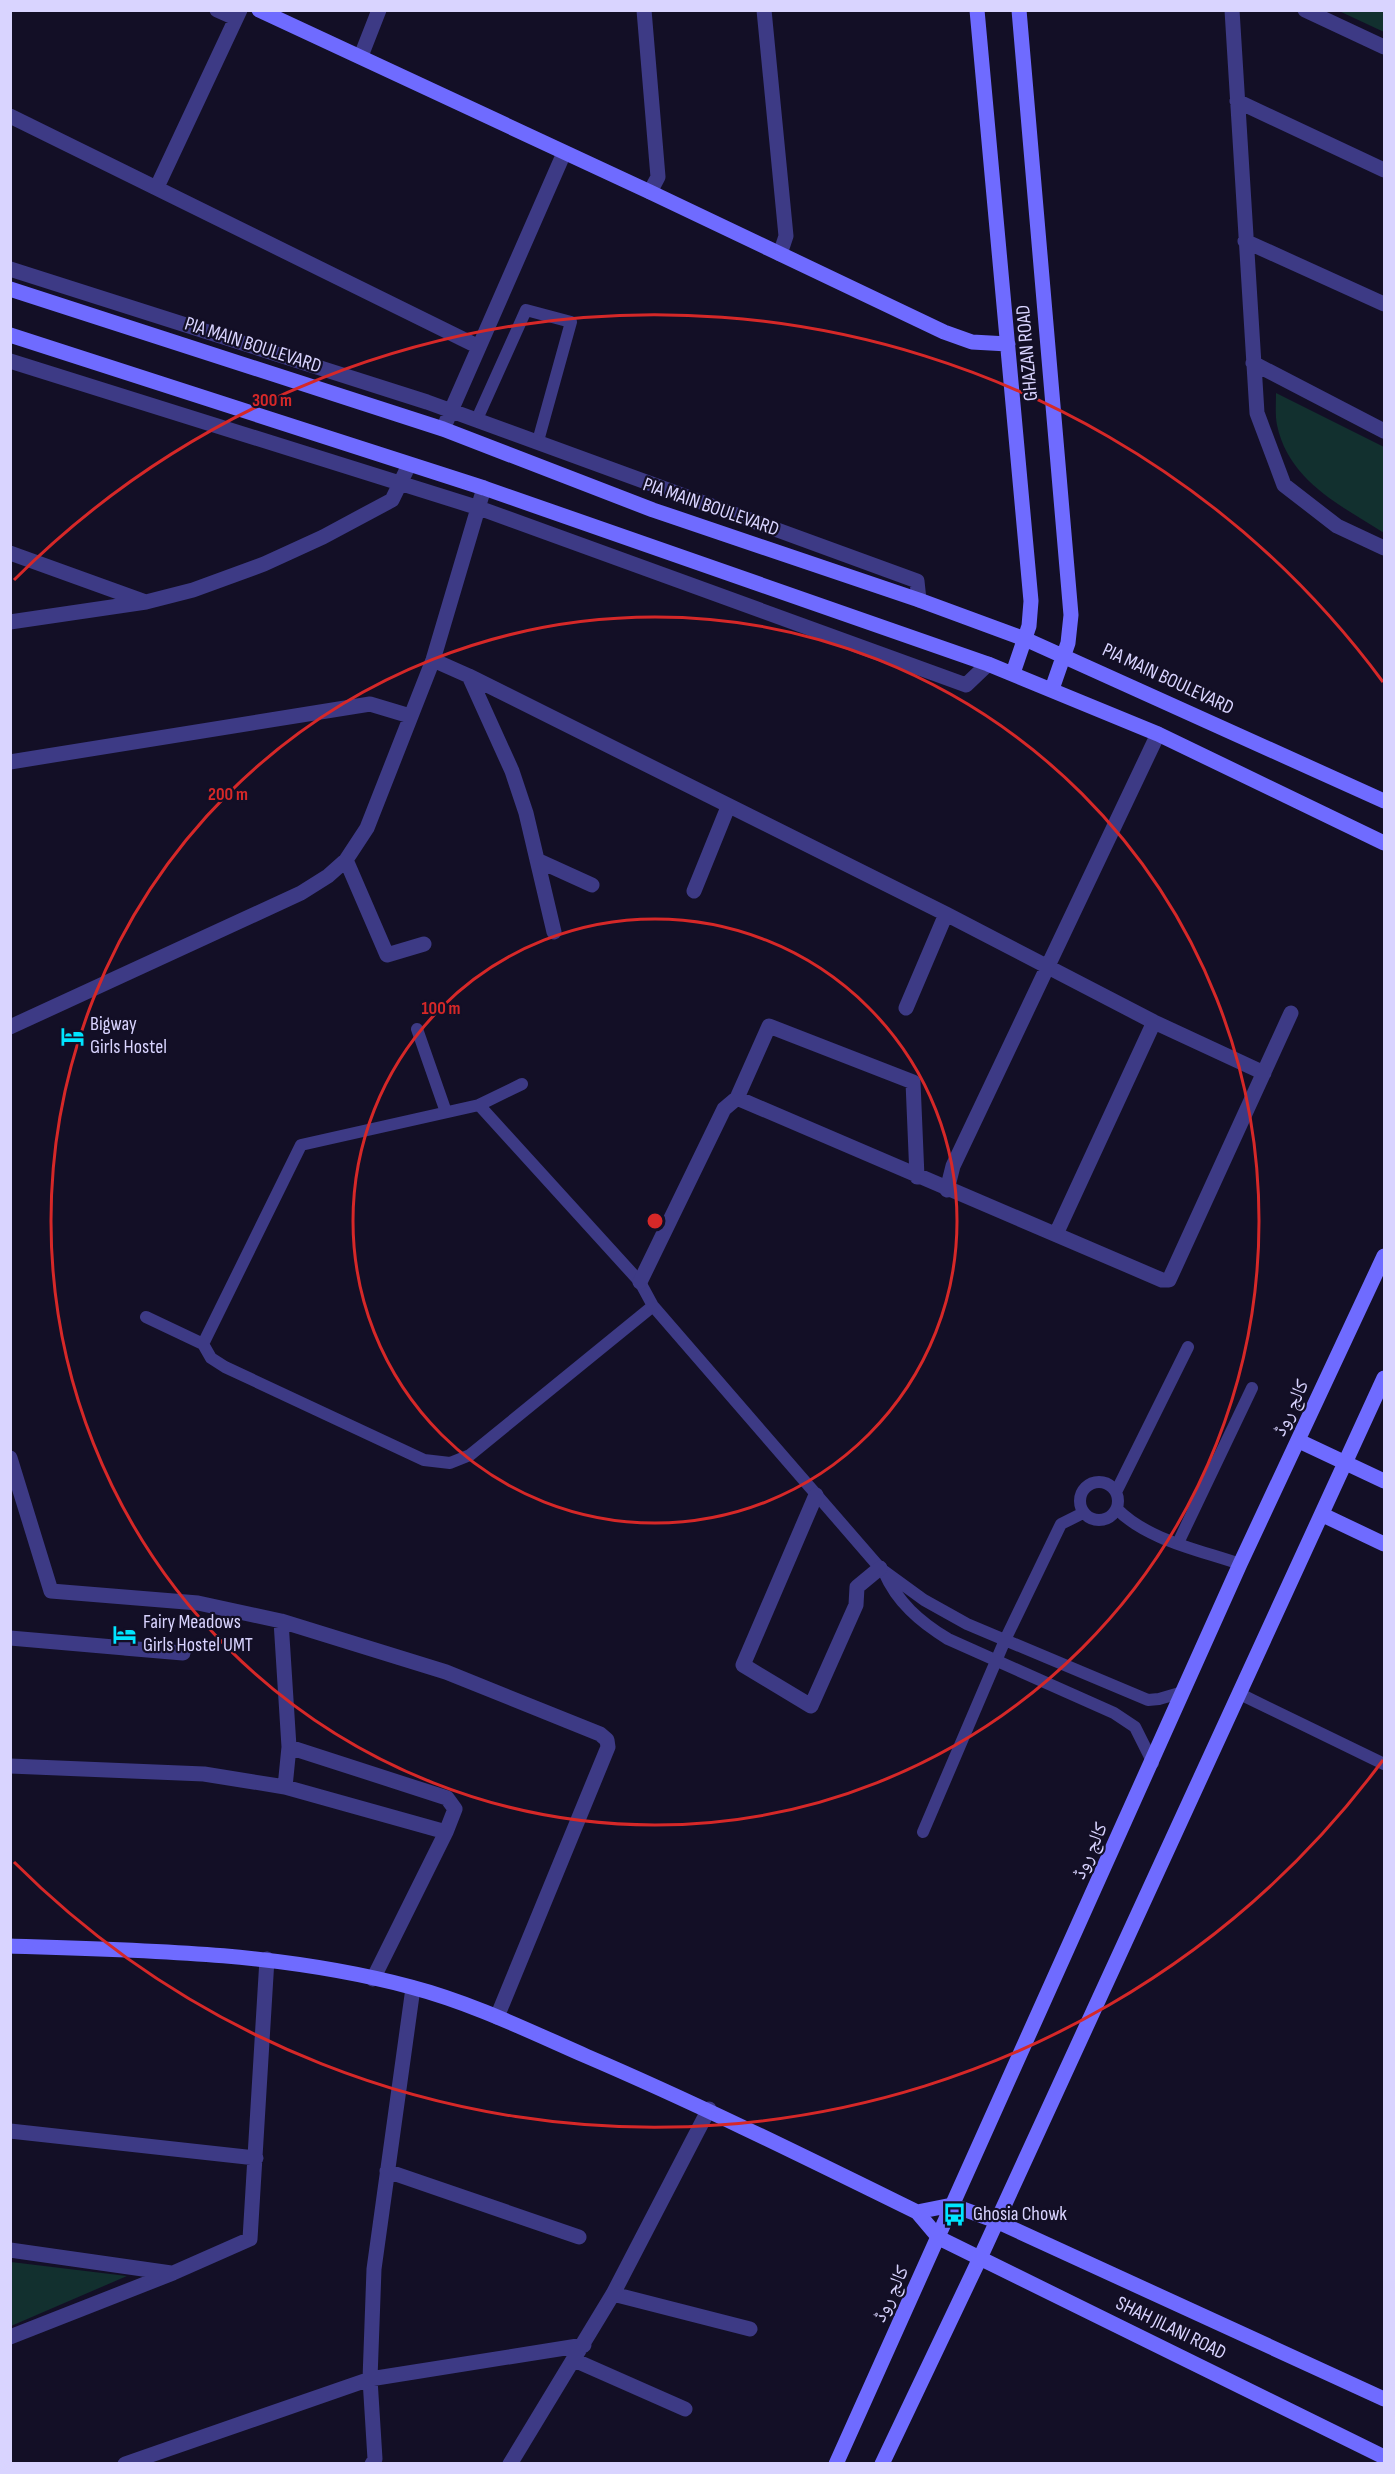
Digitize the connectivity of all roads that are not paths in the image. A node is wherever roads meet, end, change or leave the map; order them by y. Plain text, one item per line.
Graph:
1 (217, 10) edge
2 (259, 10) edge
3 (379, 10) edge
4 (644, 10) edge
5 (764, 10) edge
6 (977, 10) edge
7 (1019, 10) edge
8 (1232, 10) edge
9 (1305, 10) edge
10 (237, 14) edge
11 (1384, 46) edge
12 (361, 56) junction
13 (1237, 101) junction
14 (10, 116) edge
15 (564, 153) junction
16 (1384, 170) edge
17 (157, 187) junction
18 (651, 192) junction
19 (1245, 241) junction
20 (780, 254) junction
21 (10, 269) edge
22 (10, 289) edge
23 (1384, 304) edge
24 (10, 335) edge
25 (1008, 344) junction
26 (478, 347) junction
27 (10, 361) edge
28 (1254, 363) junction
29 (451, 410) junction
30 (477, 419) junction
31 (443, 429) junction
32 (1384, 431) edge
33 (538, 441) junction
34 (409, 465) junction
35 (401, 485) junction
36 (484, 488) junction
37 (479, 508) junction
38 (1384, 548) edge
39 (10, 553) edge
40 (919, 600) junction
41 (146, 602) junction
42 (10, 622) edge
43 (1025, 639) junction
44 (1064, 655) junction
45 (433, 660) junction
46 (988, 664) junction
47 (1013, 674) junction
48 (469, 676) junction
49 (1052, 688) junction
50 (410, 716) junction
51 (1158, 734) junction
52 (10, 762) edge
53 (1384, 801) edge
54 (728, 807) junction
55 (1384, 843) edge
56 (346, 860) junction
57 (537, 860) junction
58 (592, 885) dead end
59 (694, 891) dead end
60 (946, 914) junction
61 (554, 932) dead end
62 (424, 944) dead end
63 (1049, 965) junction
64 (906, 1008) dead end
65 (1291, 1013) dead end
66 (1154, 1022) junction
67 (10, 1027) edge
68 (417, 1029) dead end
69 (1264, 1072) junction
70 (522, 1084) dead end
71 (737, 1098) junction
72 (479, 1105) junction
73 (446, 1112) junction
74 (916, 1177) junction
75 (947, 1190) junction
76 (1056, 1234) junction
77 (1384, 1256) edge
78 (640, 1282) junction
79 (653, 1306) junction
80 (146, 1317) dead end
81 (203, 1344) junction
82 (1188, 1347) dead end
83 (1384, 1378) edge
84 (1252, 1388) dead end
85 (1299, 1441) junction
86 (10, 1458) edge
87 (1346, 1462) junction
88 (1384, 1481) edge
89 (1116, 1492) junction
90 (816, 1495) junction
91 (1117, 1509) junction
92 (1083, 1514) junction
93 (1323, 1515) junction
94 (1178, 1543) junction
95 (1384, 1544) edge
96 (1240, 1564) junction
97 (882, 1570) junction
98 (281, 1621) junction
99 (10, 1638) edge
100 (1005, 1640) junction
101 (124, 1648) dead end
102 (996, 1662) junction
103 (1184, 1692) junction
104 (1240, 1694) junction
105 (289, 1747) junction
106 (1153, 1763) junction
107 (1384, 1764) edge
108 (10, 1766) edge
109 (285, 1787) junction
110 (446, 1832) junction
111 (923, 1832) dead end
112 (10, 1946) edge
113 (267, 1959) junction
114 (373, 1978) junction
115 (413, 1988) junction
116 (497, 2017) junction
117 (709, 2109) junction
118 (10, 2131) edge
119 (256, 2158) junction
120 (387, 2171) junction
121 (952, 2205) junction
122 (916, 2212) junction
123 (996, 2221) junction
124 (579, 2237) dead end
125 (939, 2238) junction
126 (10, 2250) edge
127 (980, 2258) junction
128 (173, 2273) junction
129 (613, 2294) junction
130 (750, 2329) dead end
131 (10, 2337) edge
132 (584, 2345) junction
133 (574, 2360) junction
134 (370, 2379) junction
135 (1384, 2399) edge
136 (685, 2409) dead end
137 (1384, 2457) edge
138 (125, 2463) edge
139 (372, 2463) edge
140 (510, 2463) edge
141 (836, 2463) edge
142 (882, 2463) edge

1 - 10 street
2 - 12 main road
3 - 12 street
4 - 18 street
5 - 20 street
6 - 25 main road, GHAZAN ROAD
7 - 44 main road, GHAZAN ROAD
8 - 13 street
9 - 11 street
10 - 17 street
12 - 15 main road
13 - 16 street
13 - 19 street
14 - 17 street
15 - 18 main road
15 - 26 street
17 - 26 street
18 - 20 main road
19 - 23 street
19 - 28 street
20 - 25 main road
21 - 29 street
22 - 31 main road, PIA MAIN BOULEVARD
24 - 34 main road
25 - 43 main road, GHAZAN ROAD
26 - 29 street
27 - 35 street
28 - 32 street
28 - 38 street
29 - 30 street
29 - 31 street
30 - 33 street
30 - 33 lane
31 - 40 main road, PIA MAIN BOULEVARD
33 - 40 street
34 - 35 street
34 - 36 main road
35 - 37 street
35 - 41 street
36 - 37 street
36 - 46 main road
37 - 45 street
37 - 46 street
39 - 41 street
40 - 43 main road, PIA MAIN BOULEVARD
41 - 42 street
43 - 44 main road, PIA MAIN BOULEVARD
43 - 47 main road, GHAZAN ROAD
44 - 49 main road, GHAZAN ROAD
44 - 53 main road, PIA MAIN BOULEVARD
45 - 48 street
45 - 50 street
46 - 47 main road
47 - 49 main road
48 - 54 street
48 - 57 street
49 - 51 main road
50 - 52 street
50 - 56 street
51 - 55 main road
51 - 63 street
54 - 59 street
54 - 60 street
56 - 62 street
56 - 67 street
57 - 58 street
57 - 61 street
60 - 63 street
60 - 64 street
63 - 66 street
63 - 75 street
65 - 69 street
66 - 69 street
66 - 76 street
68 - 73 lane
69 - 76 street
70 - 72 lane
71 - 74 street
71 - 74 street
71 - 78 street
72 - 73 lane
72 - 78 lane
73 - 81 lane
74 - 75 street
75 - 76 street
77 - 85 main road, کالج روڈ
78 - 79 lane
79 - 81 lane
79 - 90 lane
80 - 81 lane
82 - 89 lane
83 - 87 main road
84 - 94 lane
85 - 87 main road
85 - 96 main road, کالج روڈ
86 - 98 street
87 - 88 main road
87 - 93 main road
89 - 91 lane
89 - 92 lane
90 - 97 lane
90 - 97 street
91 - 92 lane
91 - 94 lane
92 - 100 lane
93 - 95 main road
93 - 104 main road
94 - 96 lane
96 - 103 main road, کالج روڈ
97 - 100 lane
97 - 102 lane
98 - 105 street
98 - 116 street
99 - 101 street
100 - 102 lane
100 - 103 lane
102 - 106 lane
102 - 111 lane
103 - 106 main road, کالج روڈ
104 - 107 lane
104 - 123 main road
105 - 109 street
105 - 110 street
106 - 121 main road, کالج روڈ
108 - 109 street
109 - 110 street
110 - 114 street
112 - 113 main road
113 - 114 main road
113 - 119 street
114 - 115 main road
115 - 116 main road
115 - 120 street
116 - 117 main road
117 - 122 main road
117 - 129 street
118 - 119 street
119 - 128 street
120 - 124 street
120 - 134 street
121 - 122 main road
121 - 123 main road, SHAH JILANI ROAD
121 - 125 main road, کالج روڈ
122 - 125 main road
123 - 127 main road
123 - 135 main road, SHAH JILANI ROAD
125 - 127 main road, SHAH JILANI ROAD
125 - 141 main road, کالج روڈ
126 - 128 street
127 - 137 main road, SHAH JILANI ROAD
127 - 142 main road
128 - 131 street
129 - 130 street
129 - 132 street
132 - 133 street
132 - 134 street
133 - 136 street
133 - 140 street
134 - 138 street
134 - 139 street

